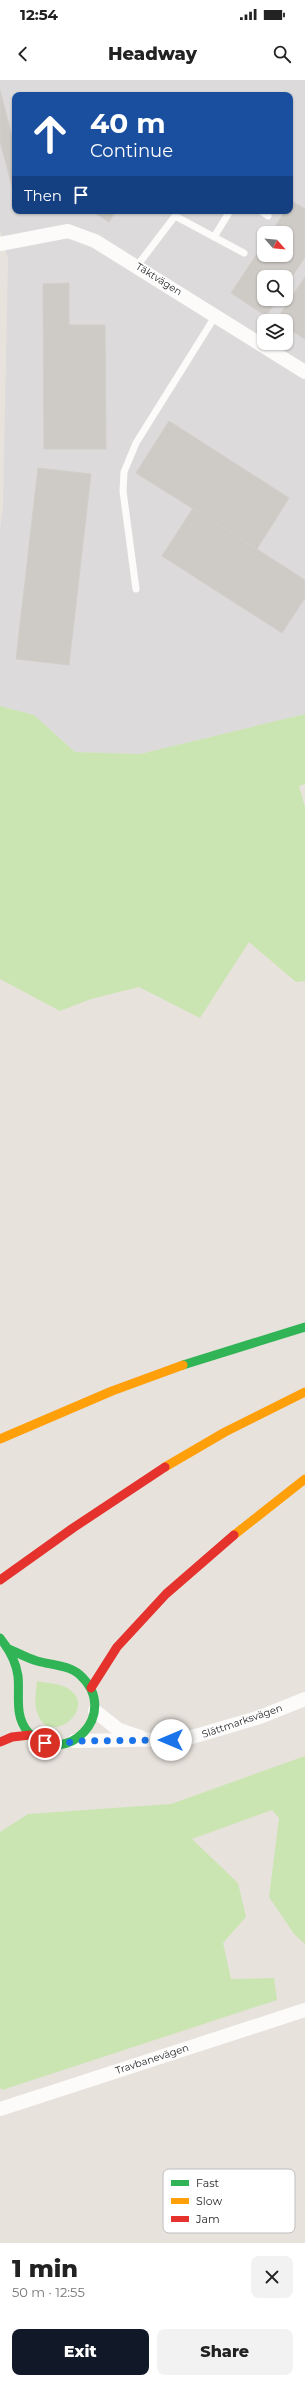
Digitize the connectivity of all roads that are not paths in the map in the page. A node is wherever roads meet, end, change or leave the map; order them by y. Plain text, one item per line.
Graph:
1 (228, 214) edge
2 (265, 214) edge
3 (268, 216) dead end
4 (214, 237) junction
5 (0, 244) edge
6 (244, 254) dead end
7 (137, 266) junction
8 (216, 315) junction
9 (303, 367) edge
10 (136, 589) dead end
11 (305, 1327) edge
12 (305, 1392) edge
13 (0, 1439) edge
14 (305, 1479) edge
15 (0, 1580) edge
16 (0, 1638) edge
17 (9, 1649) junction
18 (91, 1688) junction
19 (305, 1699) edge
20 (95, 1711) junction
21 (30, 1735) junction
22 (154, 1740) junction
23 (74, 1741) junction
24 (0, 1742) edge
25 (305, 2010) edge
26 (0, 2109) edge

1 - 4 lane
2 - 3 lane
4 - 6 lane
4 - 7 lane
5 - 7 street, Täktvägen
7 - 8 street, Täktvägen
8 - 9 street, Täktvägen
8 - 10 lane
11 - 13 main road
12 - 15 main road
14 - 18 main road
16 - 17 main road
17 - 18 main road
17 - 21 main road
18 - 20 main road
19 - 22 street, Slättmarksvägen
20 - 22 street, Slättmarksvägen
20 - 23 main road
21 - 23 main road
21 - 24 main road
22 - 23 street, Slättmarksvägen
25 - 26 street, Travbanevägen

